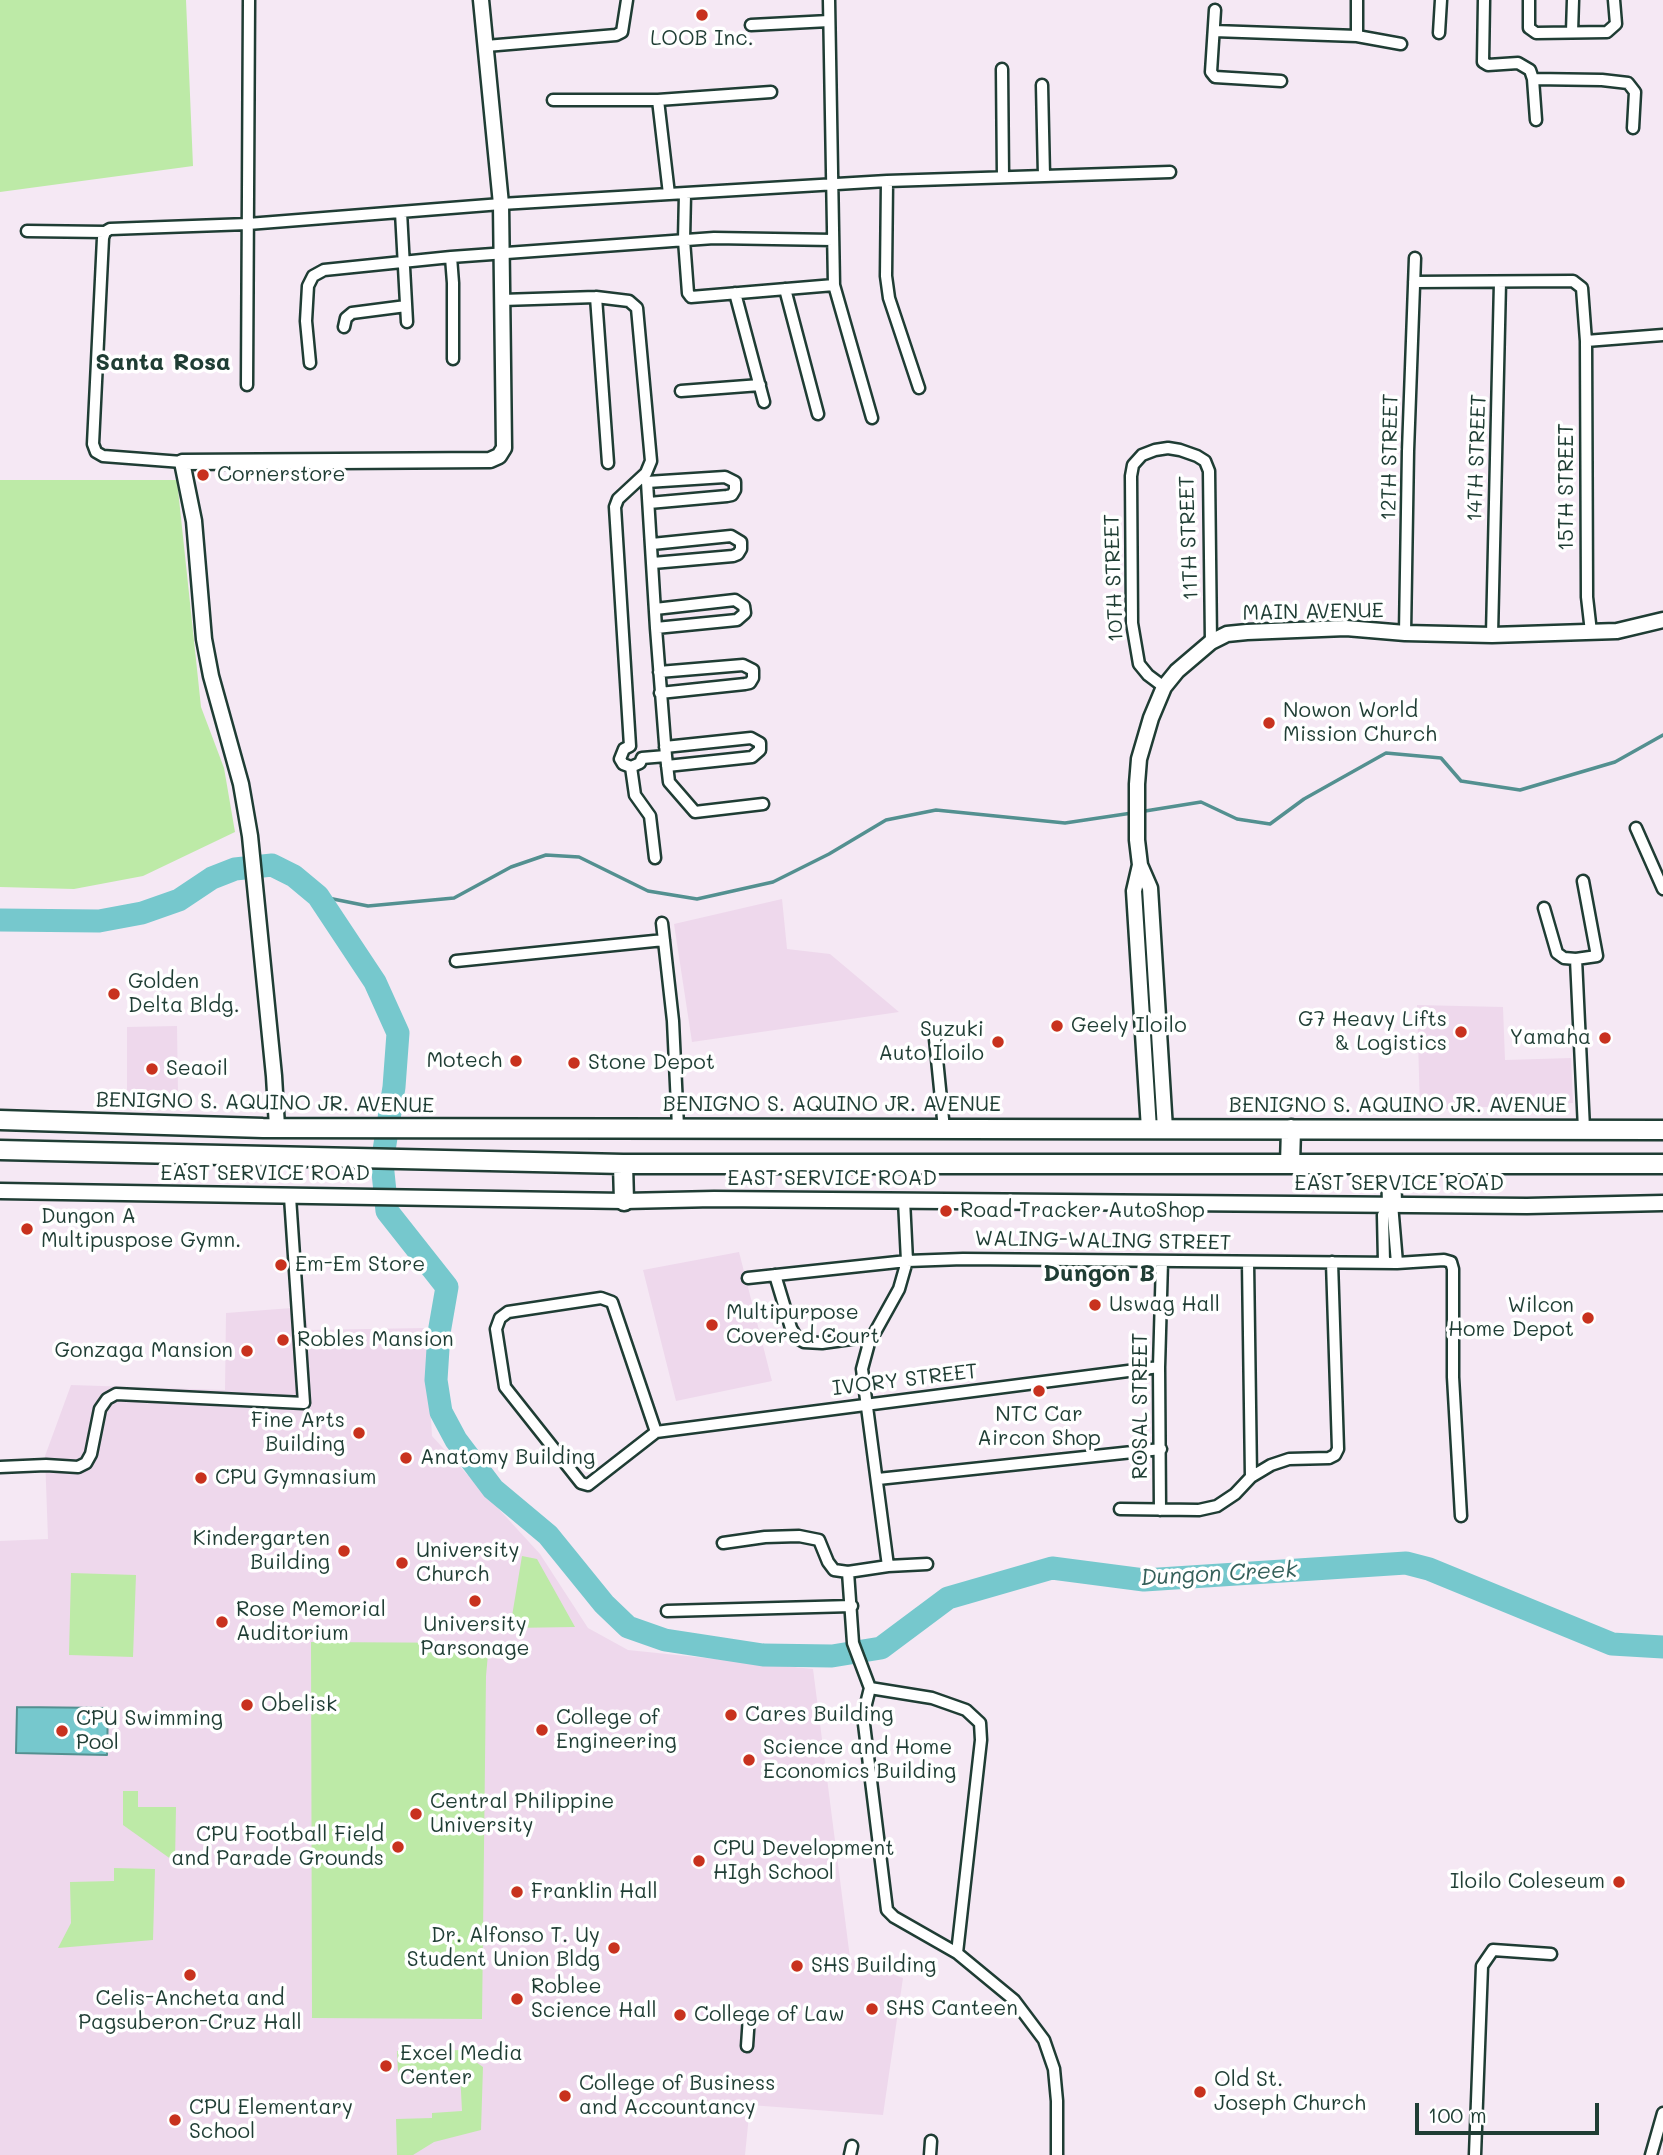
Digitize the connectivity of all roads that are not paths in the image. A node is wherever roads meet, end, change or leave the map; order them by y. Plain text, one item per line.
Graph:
1 (249, 0) edge
2 (481, 0) edge
3 (627, 0) edge
4 (829, 0) edge
5 (1357, 0) edge
6 (1441, 0) edge
7 (1484, 0) edge
8 (1529, 0) edge
9 (1573, 0) edge
10 (1614, 0) edge
11 (1215, 10) dead end
12 (829, 21) junction
13 (751, 25) dead end
14 (1214, 31) junction
15 (1572, 32) junction
16 (1439, 33) dead end
17 (1357, 36) junction
18 (1401, 44) dead end
19 (486, 46) junction
20 (1002, 69) dead end
21 (1533, 79) junction
22 (1281, 81) dead end
23 (1042, 85) dead end
24 (771, 92) dead end
25 (553, 100) dead end
26 (658, 100) junction
27 (1536, 120) dead end
28 (1633, 128) dead end
29 (1170, 172) dead end
30 (1044, 176) junction
31 (1003, 177) junction
32 (887, 181) junction
33 (832, 186) junction
34 (669, 194) junction
35 (685, 194) junction
36 (501, 204) junction
37 (401, 212) junction
38 (248, 224) junction
39 (27, 231) dead end
40 (105, 232) junction
41 (684, 240) junction
42 (833, 240) junction
43 (502, 253) junction
44 (451, 257) junction
45 (1415, 258) dead end
46 (403, 261) junction
47 (1414, 282) junction
48 (1500, 282) junction
49 (834, 285) junction
50 (785, 289) junction
51 (735, 293) junction
52 (596, 297) junction
53 (502, 300) junction
54 (406, 306) junction
55 (407, 322) dead end
56 (344, 327) dead end
57 (1663, 335) edge
58 (1586, 341) junction
59 (453, 359) dead end
60 (310, 363) dead end
61 (247, 385) dead end
62 (760, 385) junction
63 (919, 388) dead end
64 (681, 391) dead end
65 (764, 402) dead end
66 (818, 414) dead end
67 (872, 418) dead end
68 (1180, 450) joint
69 (182, 462) junction
70 (608, 463) dead end
71 (649, 503) junction
72 (652, 544) junction
73 (653, 564) junction
74 (655, 609) junction
75 (1663, 620) edge
76 (656, 628) junction
77 (1591, 632) junction
78 (1405, 633) junction
79 (1492, 635) junction
80 (1211, 642) junction
81 (659, 672) junction
82 (1164, 687) junction
83 (660, 693) junction
84 (630, 746) junction
85 (666, 756) junction
86 (642, 758) junction
87 (631, 767) junction
88 (762, 804) dead end
89 (1636, 828) dead end
90 (655, 858) dead end
91 (1583, 881) dead end
92 (1663, 889) edge
93 (1544, 908) dead end
94 (662, 923) dead end
95 (664, 940) junction
96 (1576, 960) junction
97 (456, 961) dead end
98 (935, 1039) dead end
99 (1, 1120) edge
100 (678, 1126) junction
101 (276, 1128) junction
102 (863, 1129) junction
103 (944, 1129) junction
104 (1157, 1129) junction
105 (1291, 1129) junction
106 (1584, 1129) junction
107 (1663, 1130) edge
108 (1, 1150) edge
109 (860, 1162) junction
110 (623, 1164) junction
111 (1290, 1164) junction
112 (1663, 1164) edge
113 (1391, 1165) junction
114 (0, 1191) edge
115 (289, 1197) junction
116 (904, 1200) junction
117 (624, 1201) junction
118 (1663, 1203) edge
119 (1392, 1204) junction
120 (907, 1261) junction
121 (1162, 1261) junction
122 (1248, 1262) junction
123 (1332, 1262) junction
124 (1384, 1262) junction
125 (1397, 1263) junction
126 (775, 1275) junction
127 (748, 1278) dead end
128 (873, 1336) junction
129 (1159, 1367) junction
130 (868, 1404) junction
131 (656, 1432) junction
132 (1161, 1449) junction
133 (0, 1467) edge
134 (1251, 1477) junction
135 (878, 1479) junction
136 (1120, 1509) dead end
137 (1160, 1510) junction
138 (1461, 1516) dead end
139 (723, 1543) dead end
140 (927, 1564) dead end
141 (888, 1566) junction
142 (848, 1572) junction
143 (852, 1606) junction
144 (667, 1611) dead end
145 (870, 1688) junction
146 (957, 1954) junction
147 (1551, 1954) dead end
148 (749, 2016) dead end
149 (747, 2046) dead end
150 (1663, 2113) edge
151 (930, 2141) dead end
152 (930, 2155) edge
153 (1057, 2155) edge
154 (1475, 2155) edge
155 (1651, 2155) edge

1 - 38 street
2 - 19 street
3 - 19 street
4 - 12 street
5 - 17 street
6 - 16 street
7 - 21 street
8 - 15 street
9 - 15 street
10 - 15 street
11 - 14 street
12 - 13 street
12 - 33 street
14 - 17 street
14 - 22 street
17 - 18 street
19 - 36 street
20 - 31 street
21 - 27 street
21 - 28 street
23 - 30 street
24 - 26 street
25 - 26 street
26 - 34 street
29 - 30 street
30 - 31 street
31 - 32 street
32 - 33 street
32 - 63 street
33 - 35 street
33 - 42 street
34 - 35 street
34 - 36 street
35 - 41 street
36 - 37 street
36 - 43 street
37 - 38 street
37 - 46 street
38 - 40 street
38 - 61 street
39 - 40 street
40 - 69 street
41 - 42 street
41 - 43 street
41 - 51 street
42 - 49 street
43 - 44 street
43 - 53 street
44 - 46 street
44 - 59 street
45 - 47 street, 12TH STREET
46 - 54 street
46 - 60 street
47 - 48 street, 15TH STREET
47 - 78 street, 12TH STREET
48 - 58 street, 15TH STREET
48 - 79 street, 14TH STREET
49 - 50 street
49 - 67 street
50 - 51 street
50 - 66 street
51 - 62 street
52 - 53 street
52 - 70 street
52 - 84 street
53 - 69 street
54 - 55 street
54 - 56 street
57 - 58 street
58 - 77 street, 15TH STREET
62 - 64 street
62 - 65 street
68 - 80 street, 11TH STREET
68 - 82 street, 10TH STREET
69 - 101 street
71 - 71 street
71 - 72 street
72 - 73 street
72 - 73 street
73 - 74 street
74 - 76 street
74 - 76 street
75 - 77 street, MAIN AVENUE
76 - 81 street
77 - 79 street, MAIN AVENUE
78 - 79 street, MAIN AVENUE
78 - 80 street, MAIN AVENUE
80 - 82 street, MAIN AVENUE
81 - 83 street
81 - 83 street
82 - 104 street, MAIN AVENUE
83 - 85 street
84 - 86 street
84 - 87 street
85 - 85 street
85 - 86 street
85 - 88 street
86 - 87 street
87 - 90 street
89 - 92 street
91 - 96 street
93 - 96 street
94 - 95 street
95 - 97 street
95 - 100 street
96 - 106 street
98 - 103 street
99 - 101 highway, BENIGNO S. AQUINO JR. AVENUE
99 - 108 highway
100 - 101 highway, BENIGNO S. AQUINO JR. AVENUE
100 - 102 highway, BENIGNO S. AQUINO JR. AVENUE
102 - 103 highway, BENIGNO S. AQUINO JR. AVENUE
102 - 109 highway
103 - 104 highway, BENIGNO S. AQUINO JR. AVENUE
104 - 105 highway, BENIGNO S. AQUINO JR. AVENUE
105 - 106 highway, BENIGNO S. AQUINO JR. AVENUE
105 - 111 highway
106 - 107 highway, BENIGNO S. AQUINO JR. AVENUE
108 - 110 highway
109 - 110 highway
109 - 111 highway
110 - 117 highway
111 - 113 highway
112 - 113 highway
113 - 119 highway
114 - 115 street, EAST SERVICE ROAD
115 - 117 street, EAST SERVICE ROAD
115 - 133 street
116 - 117 street, EAST SERVICE ROAD
116 - 119 street, EAST SERVICE ROAD
116 - 120 street
118 - 119 street, EAST SERVICE ROAD
119 - 124 street
119 - 125 street
120 - 121 street, WALING-WALING STREET
120 - 126 street, WALING-WALING STREET
120 - 128 street
121 - 122 street, WALING-WALING STREET
121 - 129 street, ROSAL STREET
122 - 123 street, WALING-WALING STREET
122 - 134 street
123 - 124 street, WALING-WALING STREET
123 - 134 street
124 - 125 street, WALING-WALING STREET
125 - 138 street, WALING-WALING STREET
126 - 127 street, WALING-WALING STREET
126 - 128 street
128 - 130 street
129 - 130 street, IVORY STREET
129 - 132 street, ROSAL STREET
130 - 131 street, IVORY STREET
130 - 135 street
131 - 131 street
132 - 135 street
132 - 137 street, ROSAL STREET
134 - 137 street
135 - 141 street
136 - 137 street
139 - 142 street
140 - 141 street
141 - 142 street
142 - 143 street
143 - 144 street
143 - 145 street
145 - 146 street
145 - 146 street
146 - 153 street
147 - 154 street
148 - 149 street
150 - 155 street
151 - 152 street

